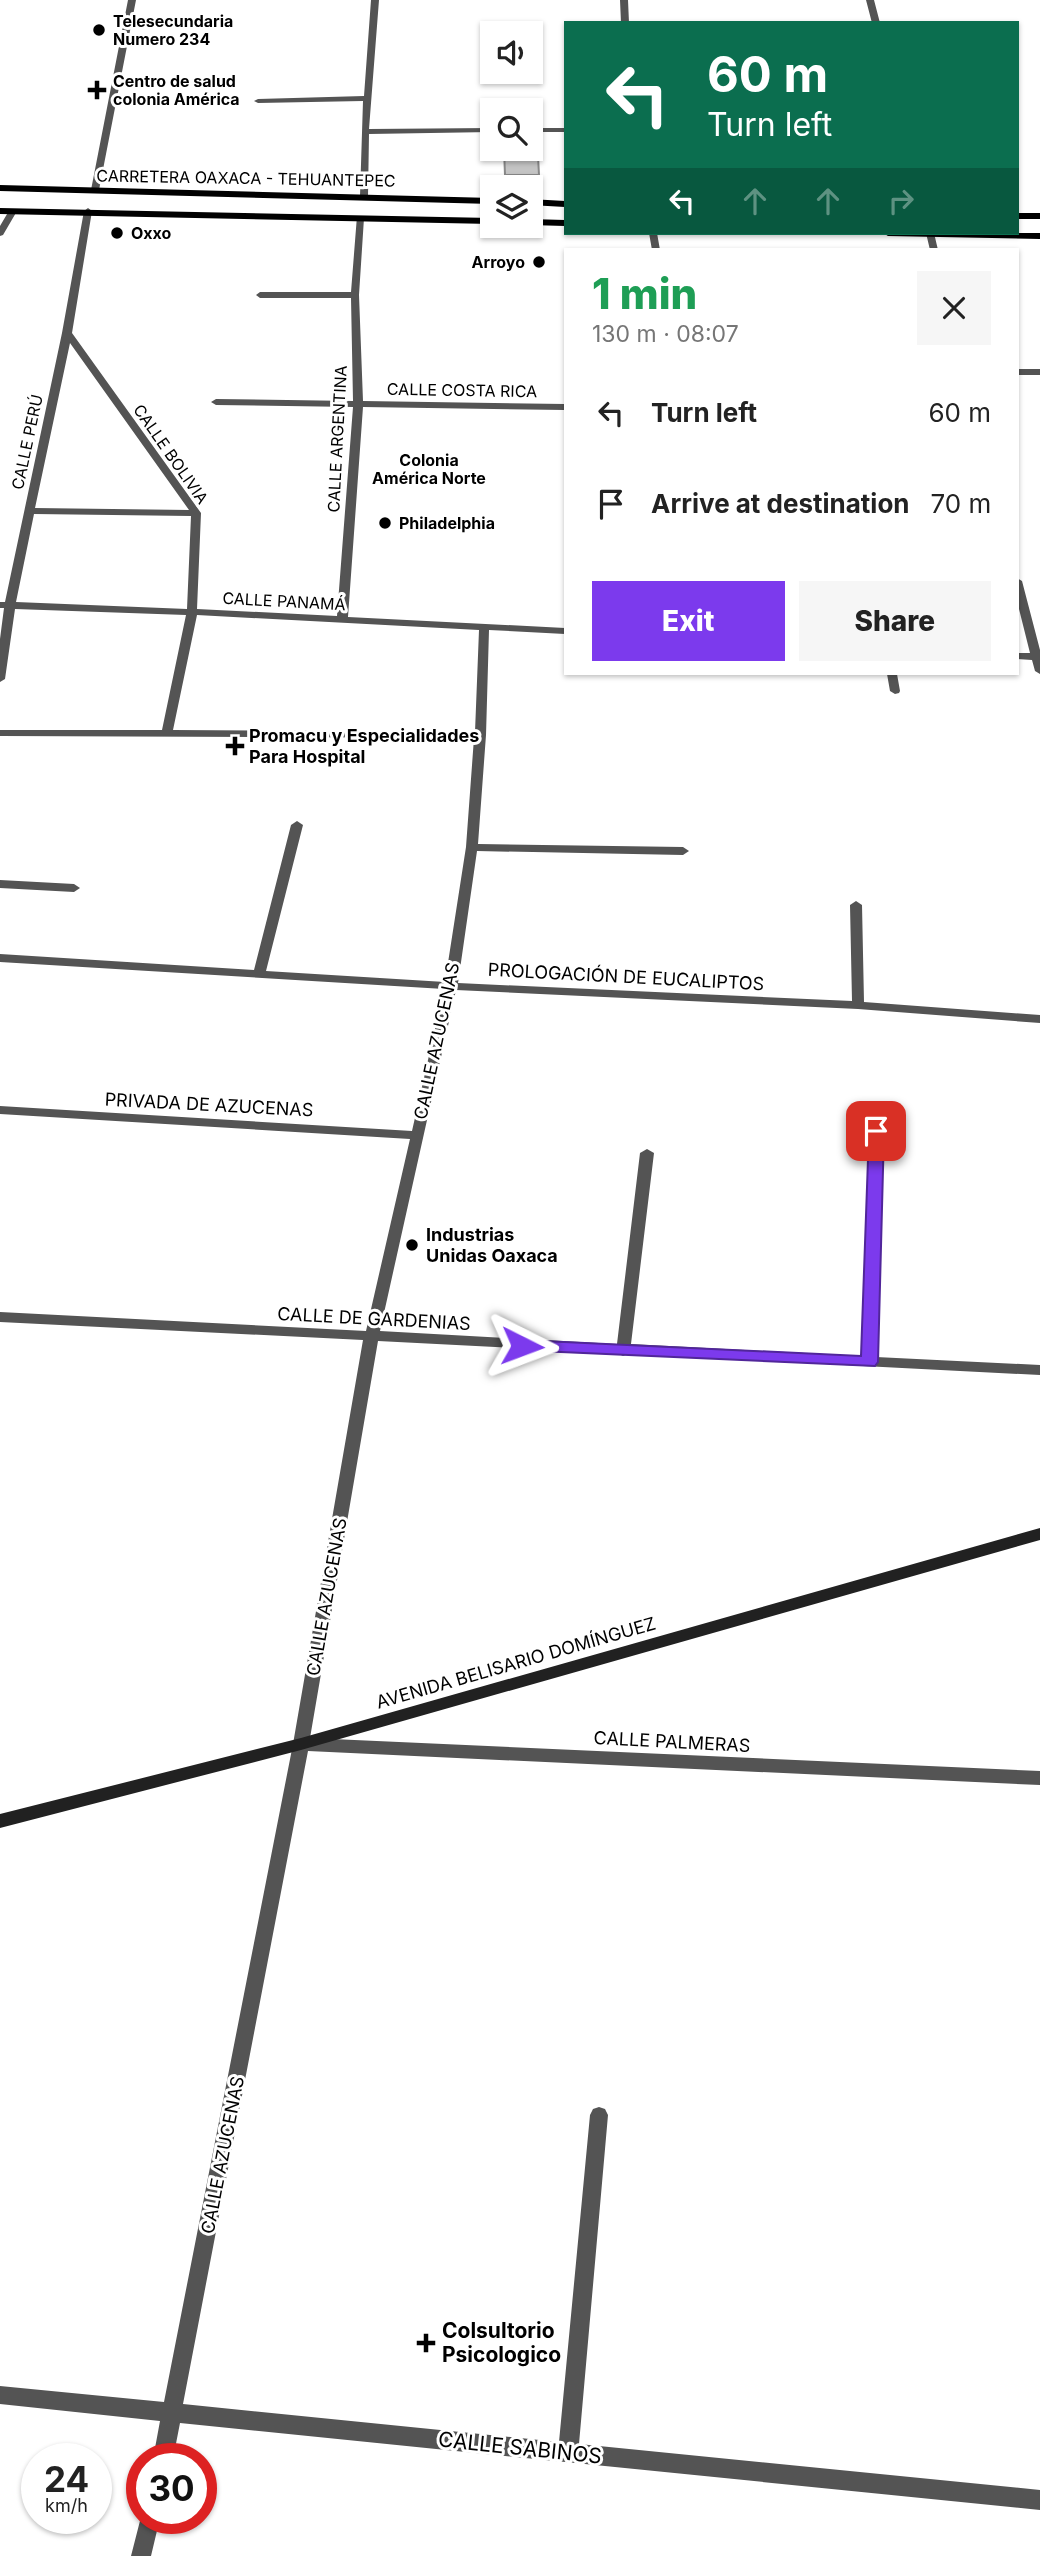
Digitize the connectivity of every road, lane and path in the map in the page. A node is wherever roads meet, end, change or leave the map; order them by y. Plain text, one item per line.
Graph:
1 (132, 0) edge
2 (375, 0) edge
3 (624, 0) edge
4 (870, 0) edge
5 (625, 21) edge
6 (875, 21) edge
7 (368, 98) junction
8 (258, 102) dead end
9 (543, 130) edge
10 (564, 130) edge
11 (480, 131) edge
12 (365, 132) junction
13 (0, 188) edge
14 (95, 190) junction
15 (364, 196) junction
16 (480, 201) edge
17 (543, 203) edge
18 (564, 204) edge
19 (0, 211) edge
20 (13, 211) junction
21 (88, 211) junction
22 (1019, 216) edge
23 (1040, 216) edge
24 (360, 218) junction
25 (480, 221) edge
26 (543, 222) edge
27 (564, 223) edge
28 (0, 233) edge
29 (1003, 235) edge
30 (1040, 236) edge
31 (260, 295) dead end
32 (355, 295) junction
33 (67, 333) junction
34 (1019, 372) edge
35 (1040, 372) edge
36 (216, 402) dead end
37 (358, 405) junction
38 (564, 407) edge
39 (28, 511) junction
40 (196, 513) junction
41 (1019, 587) edge
42 (5, 605) edge
43 (192, 612) junction
44 (342, 620) junction
45 (484, 627) junction
46 (564, 631) edge
47 (1019, 656) edge
48 (1038, 657) edge
49 (1040, 671) edge
50 (892, 675) edge
51 (0, 679) edge
52 (895, 691) dead end
53 (0, 733) edge
54 (167, 733) junction
55 (480, 735) junction
56 (297, 825) dead end
57 (472, 847) junction
58 (683, 851) dead end
59 (0, 884) edge
60 (74, 888) dead end
61 (856, 905) dead end
62 (0, 958) edge
63 (259, 975) junction
64 (451, 986) junction
65 (858, 1005) junction
66 (1040, 1019) edge
67 (0, 1110) edge
68 (876, 1131) dead end
69 (416, 1135) junction
70 (647, 1153) dead end
71 (0, 1317) edge
72 (371, 1338) junction
73 (623, 1351) junction
74 (869, 1362) junction
75 (1040, 1370) edge
76 (1040, 1534) edge
77 (302, 1744) junction
78 (1040, 1778) edge
79 (0, 1821) edge
80 (599, 2115) dead end
81 (0, 2395) edge
82 (173, 2414) junction
83 (167, 2443) edge
84 (568, 2453) junction
85 (1040, 2500) edge
86 (146, 2534) edge
87 (141, 2556) edge

1 - 14 street
2 - 7 street
3 - 5 street
4 - 6 street
7 - 8 street
7 - 12 street
9 - 10 street
11 - 12 street
12 - 15 street
13 - 14 main road, CARRETERA OAXACA - TEHUANTEPEC
14 - 15 main road, CARRETERA OAXACA - TEHUANTEPEC
15 - 16 main road, CARRETERA OAXACA - TEHUANTEPEC
17 - 18 main road
19 - 20 main road
20 - 21 main road
20 - 28 street
21 - 24 main road
21 - 33 street, CALLE PERÚ
22 - 23 main road
24 - 25 main road
24 - 32 street, CALLE ARGENTINA
26 - 27 main road
29 - 30 main road
31 - 32 street
32 - 37 street, CALLE ARGENTINA
33 - 39 street, CALLE PERÚ
33 - 40 street, CALLE BOLIVIA
34 - 35 street
36 - 37 street, CALLE COSTA RICA
37 - 38 street, CALLE COSTA RICA
37 - 44 street, CALLE ARGENTINA
39 - 40 street
39 - 42 street, CALLE PERÚ
40 - 43 street, CALLE BOLIVIA
41 - 48 street
42 - 43 street, CALLE PANAMÁ
42 - 51 street, CALLE PERÚ
43 - 44 street, CALLE PANAMÁ
43 - 54 street, CALLE BOLIVIA
44 - 45 street, CALLE PANAMÁ
45 - 46 street, CALLE PANAMÁ
45 - 55 street, CALLE AZUCENAS
47 - 48 street
48 - 49 street
50 - 52 street
53 - 54 street
54 - 55 street
55 - 57 street, CALLE AZUCENAS
56 - 63 street
57 - 58 street
57 - 64 street, CALLE AZUCENAS
59 - 60 street
61 - 65 street
62 - 63 street, PROLOGACIÓN DE EUCALIPTOS
63 - 64 street, PROLOGACIÓN DE EUCALIPTOS
64 - 65 street, PROLOGACIÓN DE EUCALIPTOS
64 - 69 street, CALLE AZUCENAS
65 - 66 street, PROLOGACIÓN DE EUCALIPTOS
67 - 69 street, PRIVADA DE AZUCENAS
68 - 74 street
69 - 72 street, CALLE AZUCENAS
70 - 73 street
71 - 72 street, CALLE DE GARDENIAS
72 - 73 street, CALLE DE GARDENIAS
72 - 77 street, CALLE AZUCENAS
73 - 74 street, CALLE DE GARDENIAS
74 - 75 street, CALLE DE GARDENIAS
76 - 77 street, AVENIDA BELISARIO DOMÍNGUEZ
77 - 78 street, CALLE PALMERAS
77 - 79 street, AVENIDA BELISARIO DOMÍNGUEZ
77 - 82 street, CALLE AZUCENAS
80 - 84 street
81 - 82 street, CALLE SABINOS
82 - 83 street, CALLE AZUCENAS
82 - 84 street, CALLE SABINOS
84 - 85 street, CALLE SABINOS
86 - 87 street

